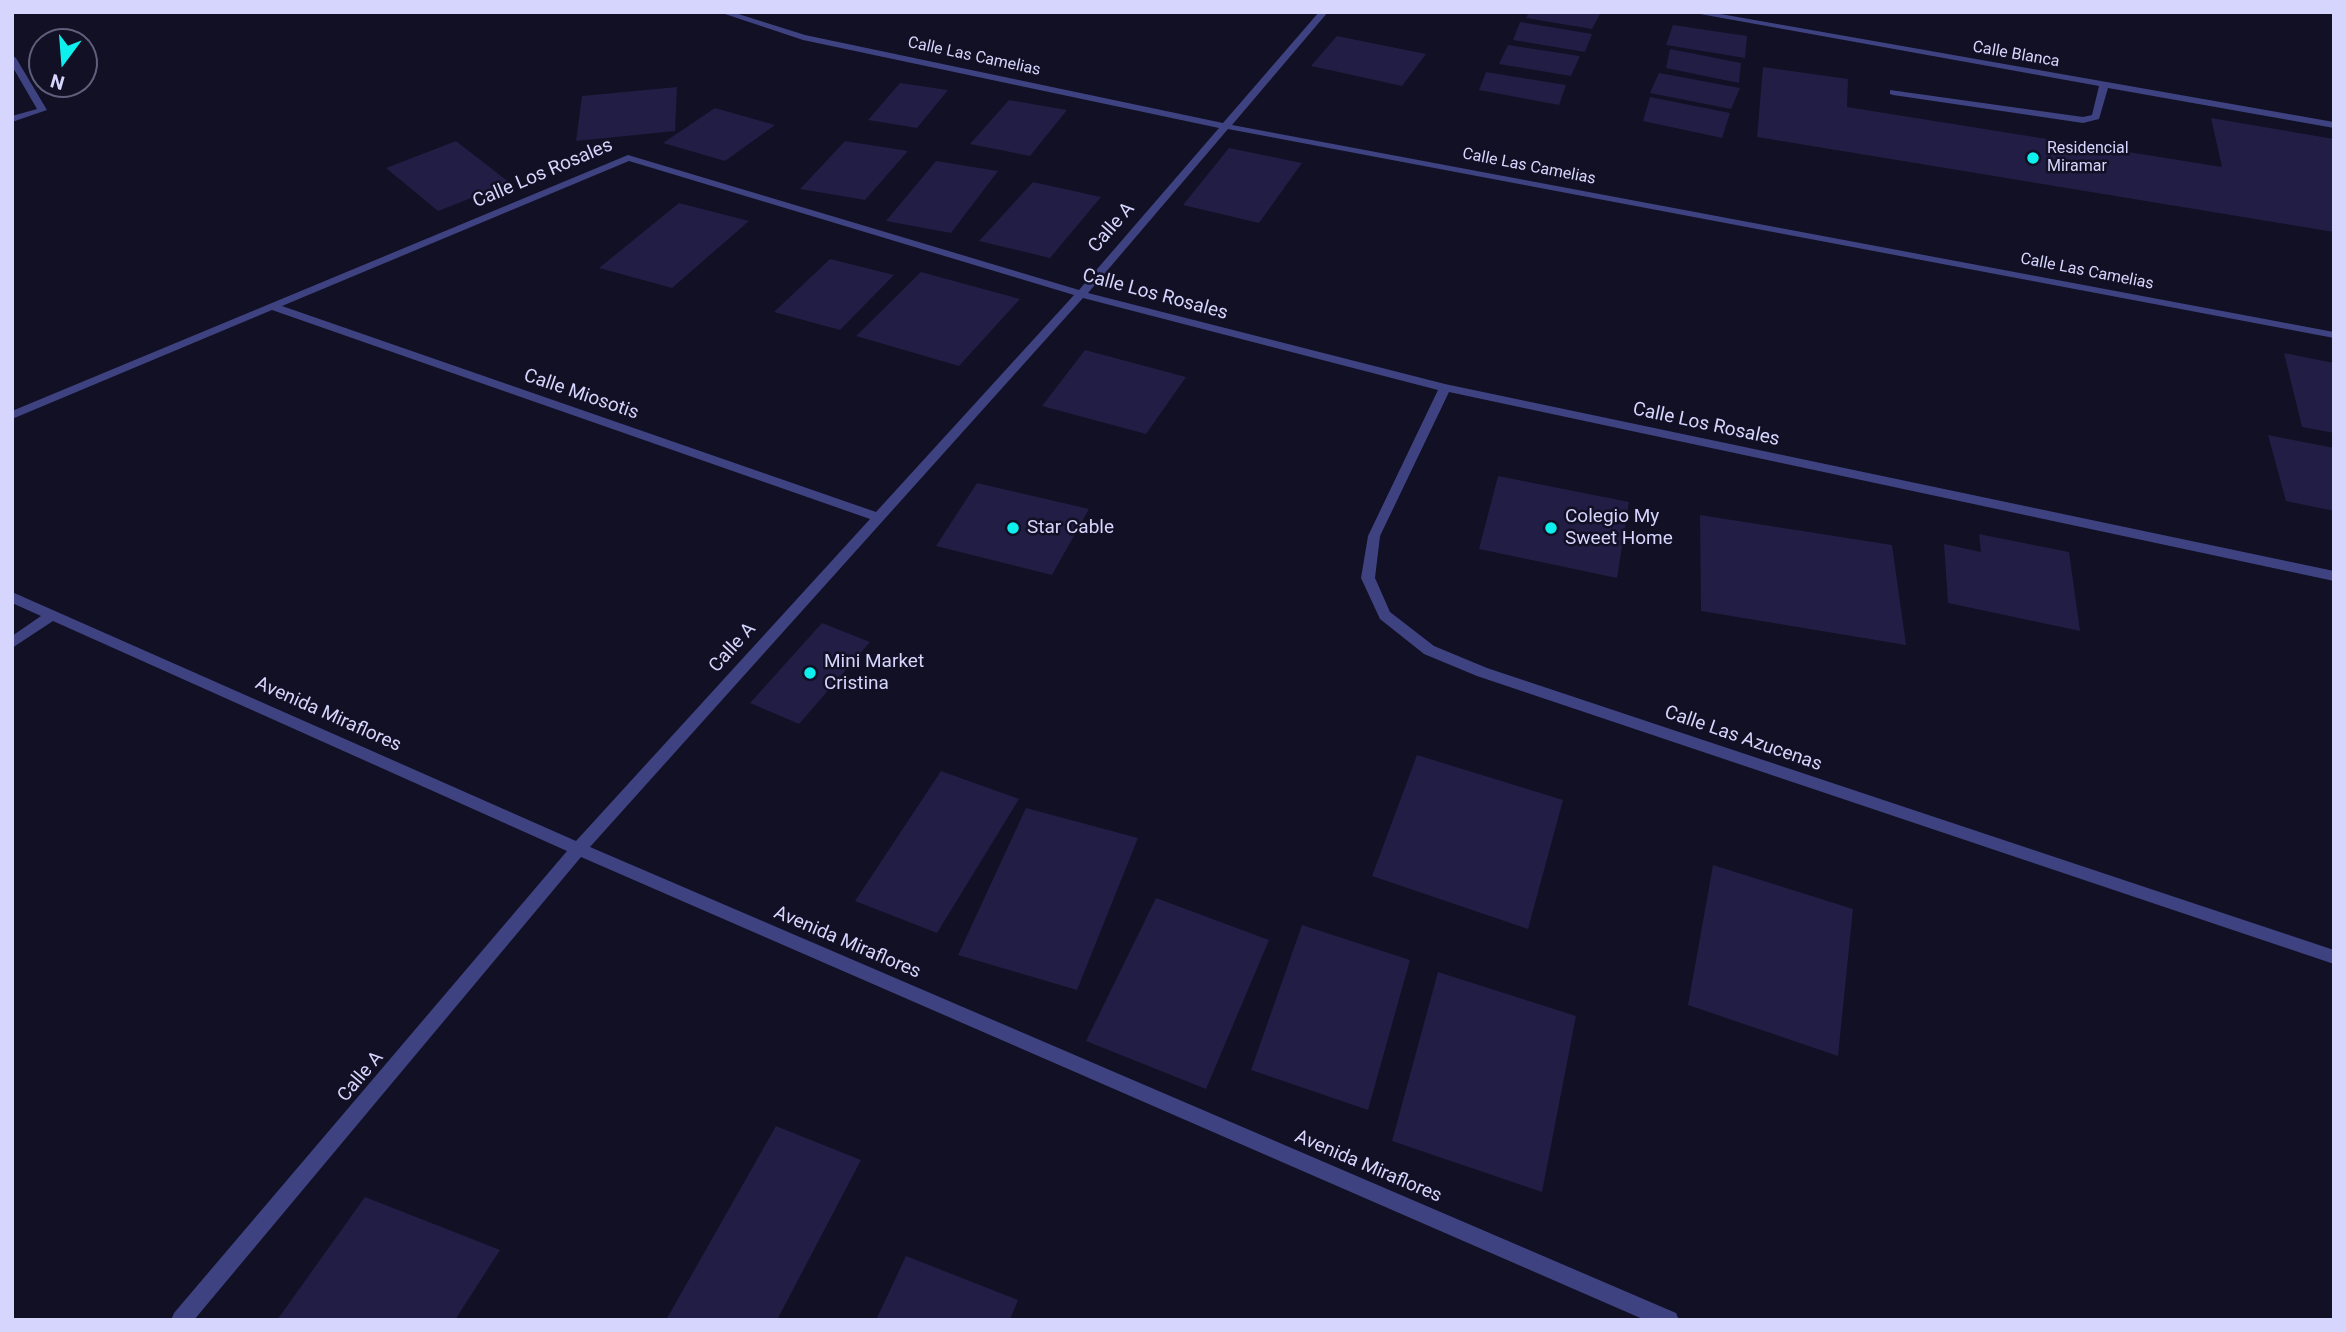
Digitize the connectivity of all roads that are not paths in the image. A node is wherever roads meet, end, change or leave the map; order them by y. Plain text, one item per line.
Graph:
1 (723, 12) edge
2 (1325, 12) edge
3 (1693, 12) edge
4 (12, 58) edge
5 (2104, 85) junction
6 (1893, 92) dead end
7 (12, 119) edge
8 (2334, 125) edge
9 (1225, 126) junction
10 (1081, 294) junction
11 (273, 307) junction
12 (2334, 335) edge
13 (1445, 388) junction
14 (12, 415) edge
15 (877, 517) junction
16 (2334, 576) edge
17 (12, 597) edge
18 (53, 614) junction
19 (12, 643) edge
20 (578, 849) junction
21 (2334, 957) edge
22 (181, 1320) edge
23 (1669, 1320) edge

1 - 9 street, Calle Las Camelias
2 - 9 street, Calle A
3 - 5 street, Calle Blanca
4 - 7 street
5 - 6 street
5 - 8 street, Calle Blanca
9 - 10 street, Calle A
9 - 12 street, Calle Las Camelias
10 - 11 street, Calle Los Rosales
10 - 13 street, Calle Los Rosales
10 - 15 street, Calle A
11 - 14 street, Calle Los Rosales
11 - 15 street, Calle Miosotis
13 - 16 street, Calle Los Rosales
13 - 21 street, Calle Las Azucenas
15 - 20 street, Calle A
17 - 18 street, Avenida Miraflores
18 - 19 street
18 - 20 street, Avenida Miraflores
20 - 22 street, Calle A
20 - 23 street, Avenida Miraflores

